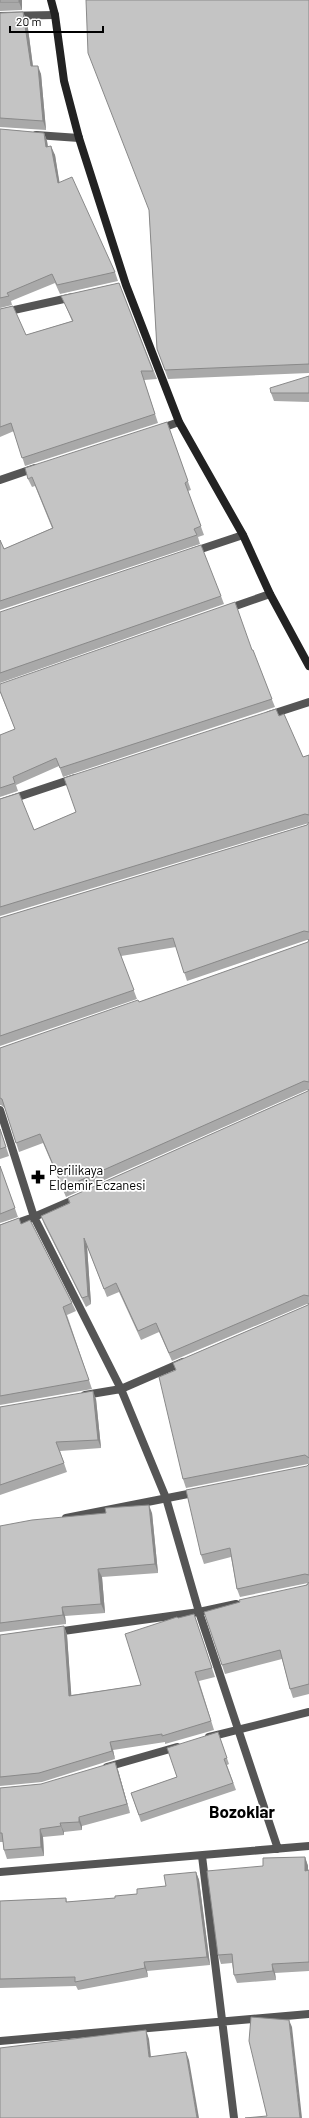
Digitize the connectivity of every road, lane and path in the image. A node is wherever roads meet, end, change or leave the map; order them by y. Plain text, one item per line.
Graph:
1 (51, 0) edge
2 (55, 15) junction
3 (0, 16) edge
4 (24, 134) edge
5 (79, 138) junction
6 (82, 295) edge
7 (0, 313) edge
8 (179, 422) junction
9 (149, 432) edge
10 (45, 466) edge
11 (0, 480) edge
12 (244, 534) junction
13 (184, 554) edge
14 (270, 594) junction
15 (218, 612) edge
16 (309, 666) edge
17 (309, 702) edge
18 (264, 717) edge
19 (83, 776) edge
20 (0, 803) edge
21 (0, 1110) edge
22 (85, 1195) edge
23 (34, 1218) junction
24 (0, 1229) edge
25 (193, 1358) edge
26 (121, 1389) junction
27 (75, 1397) edge
28 (204, 1491) edge
29 (166, 1498) junction
30 (60, 1519) edge
31 (243, 1602) edge
32 (199, 1612) junction
33 (50, 1632) edge
34 (309, 1712) edge
35 (239, 1728) junction
36 (201, 1740) edge
37 (186, 1744) edge
38 (95, 1771) edge
39 (309, 1846) edge
40 (278, 1849) junction
41 (202, 1856) junction
42 (0, 1872) edge
43 (309, 2014) edge
44 (221, 2023) junction
45 (0, 2041) edge
46 (234, 2118) edge

1 - 2 street
2 - 3 street
2 - 5 street
4 - 5 street
5 - 8 street
6 - 7 street
8 - 9 street
8 - 12 street
10 - 11 street
12 - 13 street
12 - 14 street
14 - 15 street
14 - 16 street
17 - 18 street
19 - 20 street
21 - 23 street
22 - 23 street
23 - 24 street
23 - 26 street
25 - 26 street
26 - 27 street
26 - 29 street
28 - 29 street
29 - 30 street
29 - 32 street
31 - 32 street
32 - 33 street
32 - 35 street
34 - 35 street
35 - 36 street
35 - 40 street
37 - 38 street
39 - 40 street
40 - 41 street
41 - 42 street
41 - 44 street
43 - 44 street
44 - 45 street
44 - 46 street

